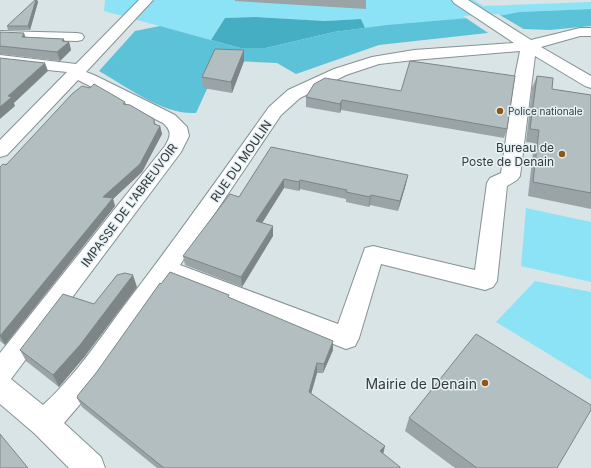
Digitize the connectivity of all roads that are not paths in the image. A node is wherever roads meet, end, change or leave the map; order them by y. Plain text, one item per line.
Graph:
1 (146, 0) edge
2 (459, 0) edge
3 (591, 32) edge
4 (0, 35) edge
5 (77, 37) dead end
6 (529, 46) junction
7 (0, 60) edge
8 (78, 72) junction
9 (591, 83) edge
10 (0, 151) edge
11 (166, 269) junction
12 (0, 373) edge
13 (0, 387) edge
14 (44, 423) junction
15 (90, 468) edge

1 - 8 street
2 - 6 street
3 - 6 street, RUE DU MOULIN
4 - 5 street
6 - 9 street
6 - 11 street, RUE DU MOULIN
6 - 11 street
7 - 8 street, IMPASSE DE L'ABREUVOIR
8 - 10 street
8 - 12 street, IMPASSE DE L'ABREUVOIR
11 - 14 street, RUE DU MOULIN
13 - 14 street
14 - 15 street

